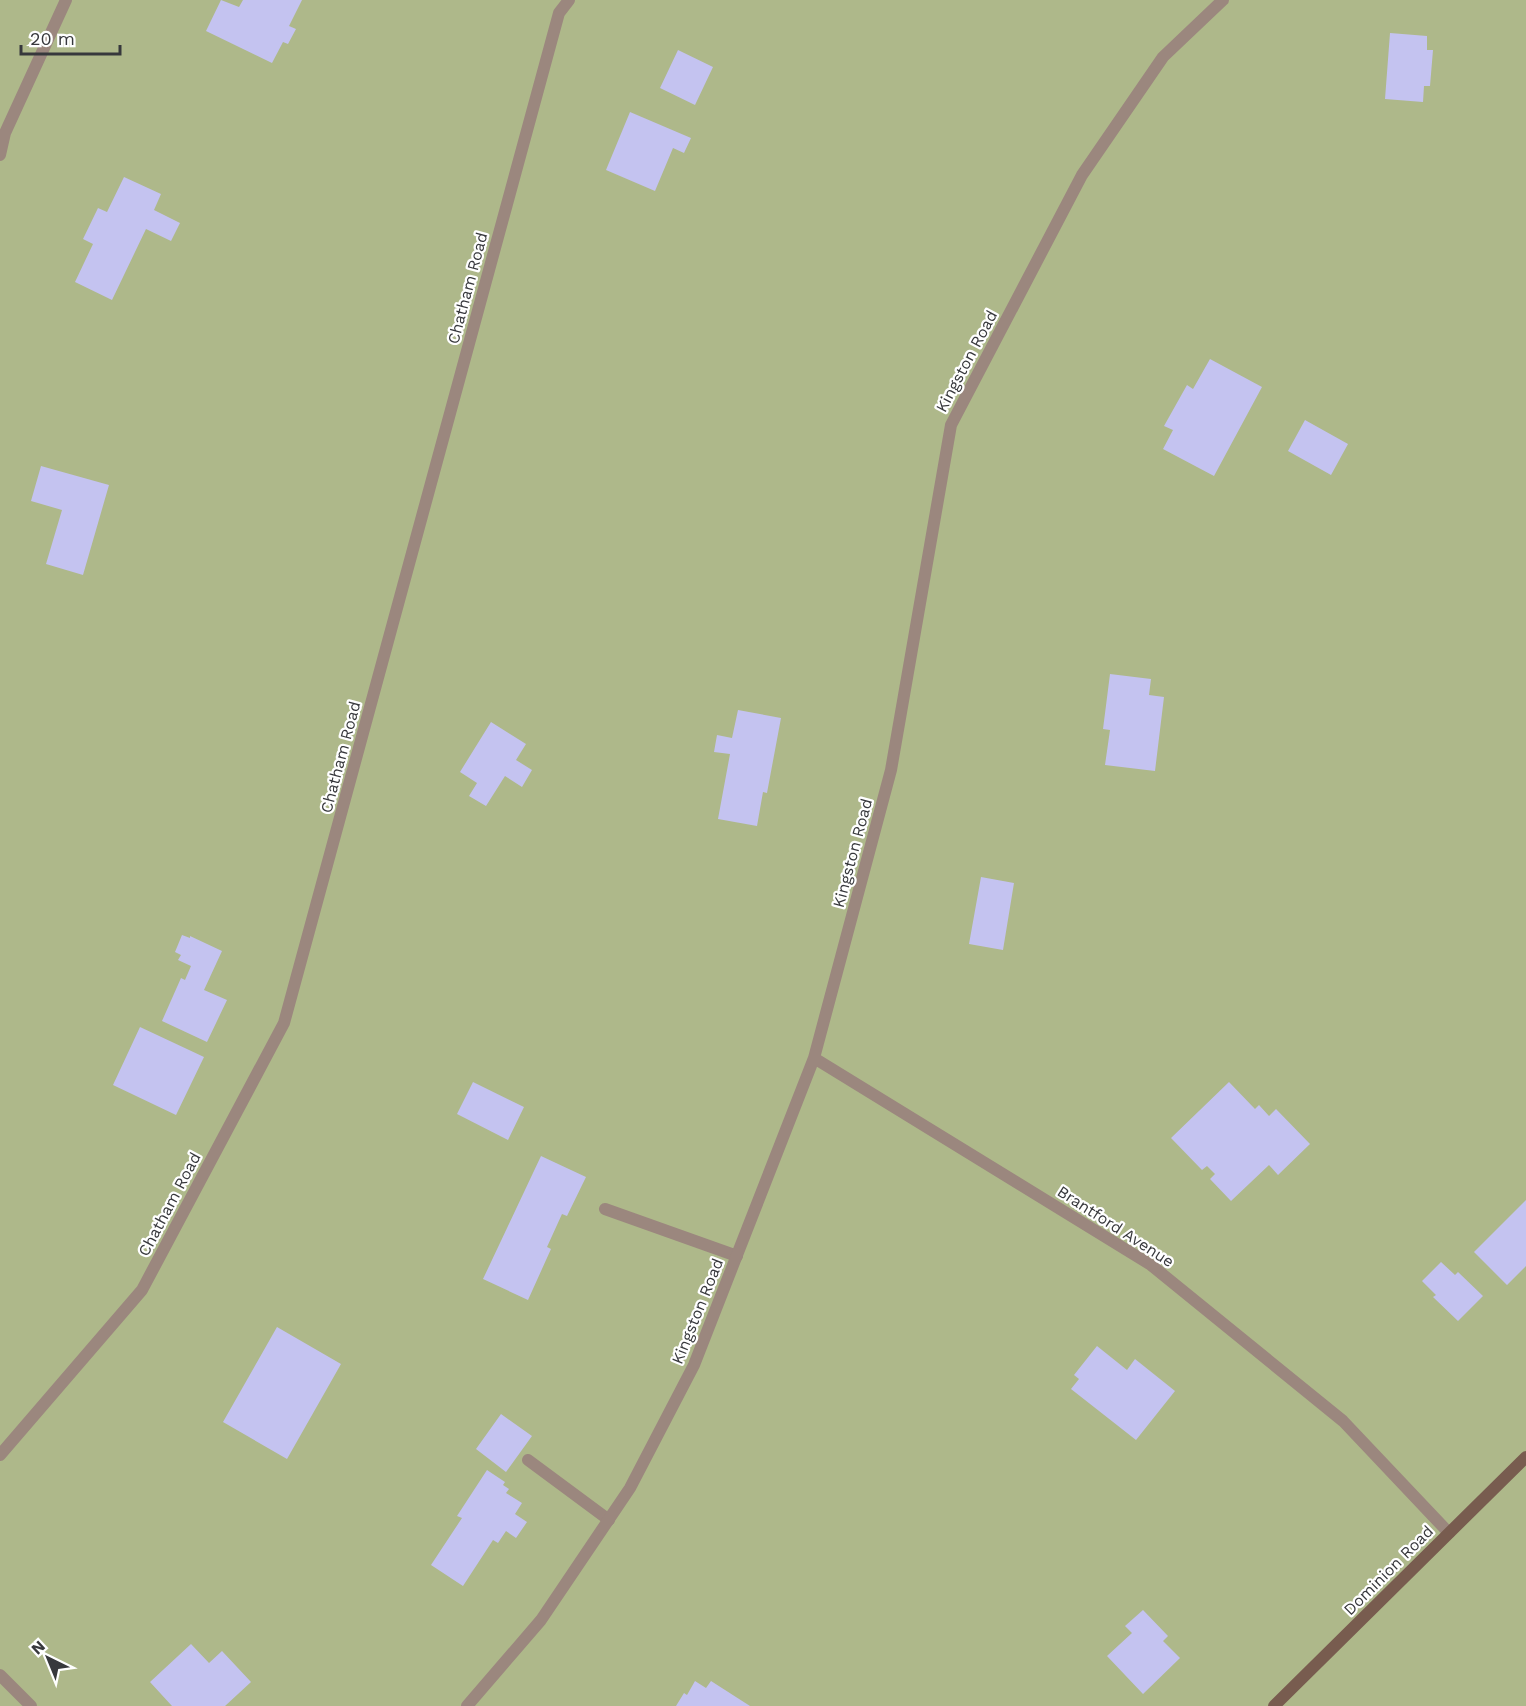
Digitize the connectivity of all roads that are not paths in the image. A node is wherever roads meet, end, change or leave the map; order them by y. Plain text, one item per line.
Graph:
1 (66, 0) edge
2 (569, 0) edge
3 (1224, 0) edge
4 (0, 155) edge
5 (814, 1058) junction
6 (605, 1209) dead end
7 (737, 1256) junction
8 (0, 1455) edge
9 (1526, 1457) edge
10 (528, 1460) dead end
11 (609, 1520) junction
12 (1449, 1533) junction
13 (0, 1675) edge
14 (31, 1706) edge
15 (467, 1706) edge
16 (1274, 1706) edge

1 - 4 street
2 - 8 street, Chatham Road
3 - 5 street, Kingston Road
5 - 7 street, Kingston Road
5 - 12 street, Brantford Avenue
6 - 7 street
7 - 11 street, Kingston Road
9 - 12 main road, Dominion Road
10 - 11 street
11 - 15 street, Kingston Road
12 - 16 main road, Dominion Road
13 - 14 street

